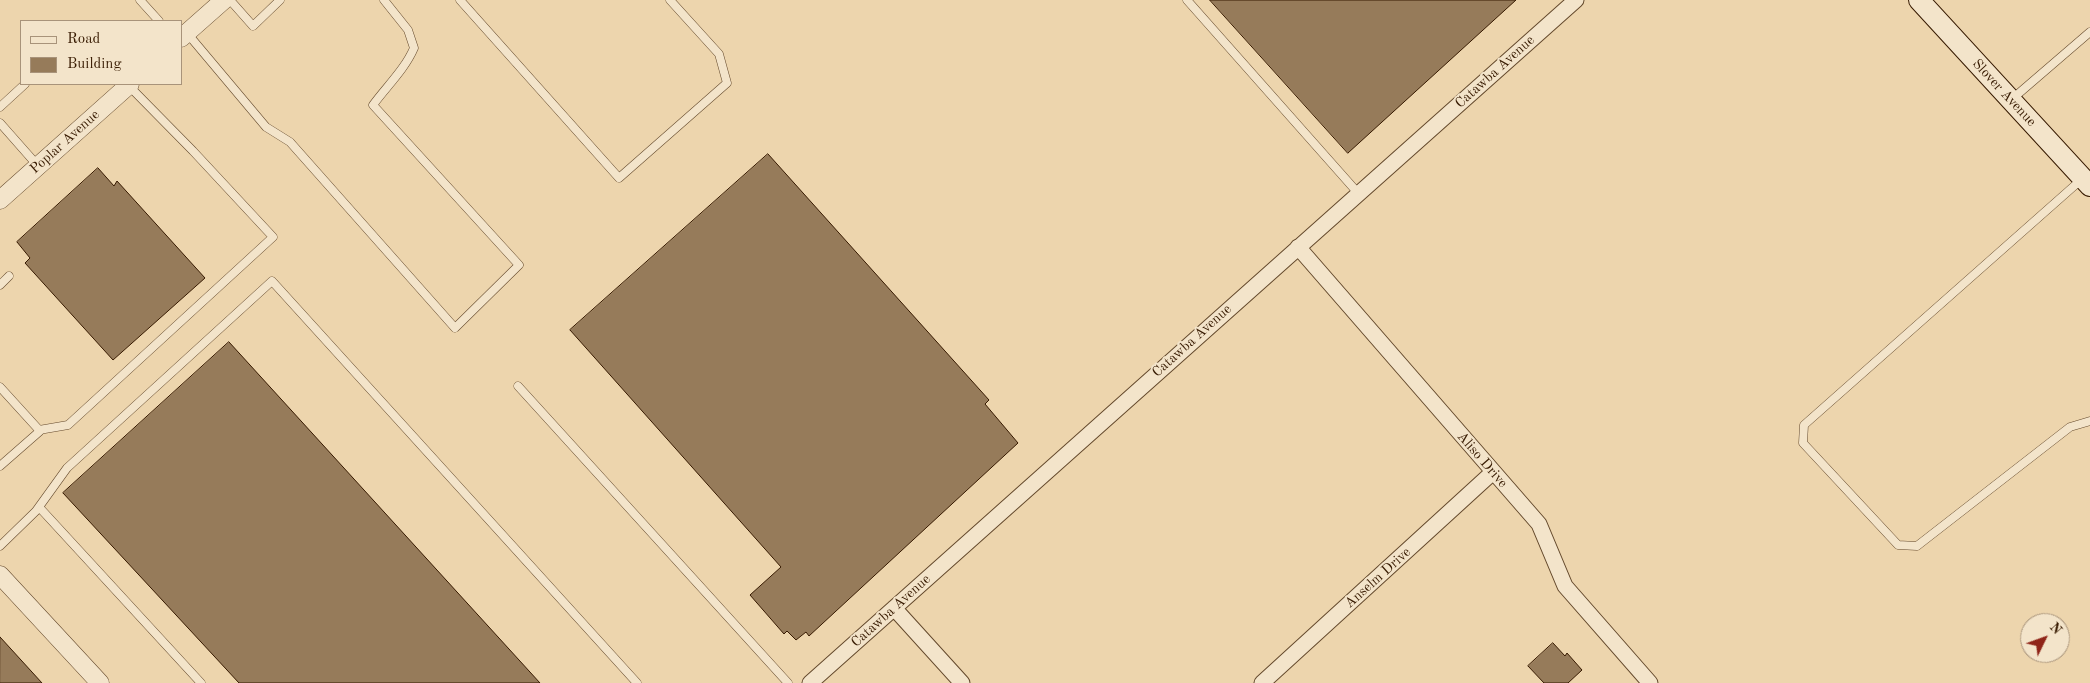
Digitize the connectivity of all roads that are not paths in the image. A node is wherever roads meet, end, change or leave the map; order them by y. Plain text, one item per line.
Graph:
1 (140, 0) edge
2 (224, 0) edge
3 (230, 0) edge
4 (280, 0) edge
5 (384, 0) edge
6 (460, 0) edge
7 (670, 0) edge
8 (1187, 0) edge
9 (1576, 0) edge
10 (1919, 0) edge
11 (158, 20) edge
12 (2090, 32) edge
13 (184, 35) edge
14 (24, 85) edge
15 (128, 85) edge
16 (130, 85) edge
17 (2011, 100) junction
18 (0, 106) edge
19 (0, 123) edge
20 (38, 166) junction
21 (2086, 182) edge
22 (1358, 194) junction
23 (0, 200) edge
24 (1298, 247) junction
25 (9, 276) dead end
26 (0, 284) edge
27 (518, 386) dead end
28 (0, 387) edge
29 (2090, 421) edge
30 (39, 430) junction
31 (0, 466) edge
32 (1493, 472) junction
33 (40, 507) junction
34 (0, 546) edge
35 (0, 575) edge
36 (894, 608) junction
37 (100, 683) edge
38 (201, 683) edge
39 (637, 683) edge
40 (788, 683) edge
41 (810, 683) edge
42 (962, 683) edge
43 (1262, 683) edge
44 (1650, 683) edge

1 - 11 lane
2 - 13 street
3 - 4 lane
5 - 13 lane
6 - 7 lane
8 - 22 lane
9 - 22 street, Catawba Avenue
10 - 17 main road, Slover Avenue
12 - 17 lane
14 - 18 lane
15 - 20 street, Poplar Avenue
16 - 30 lane
17 - 21 main road, Slover Avenue
19 - 20 lane
20 - 23 street, Poplar Avenue
21 - 29 lane
22 - 24 street, Catawba Avenue
24 - 32 street, Aliso Drive
24 - 36 street, Catawba Avenue
25 - 26 lane
27 - 40 lane
28 - 30 lane
30 - 31 lane
32 - 43 street, Anselm Drive
32 - 44 street, Aliso Drive
33 - 34 lane
33 - 38 lane
33 - 39 lane
35 - 37 street
36 - 41 street, Catawba Avenue
36 - 42 street

